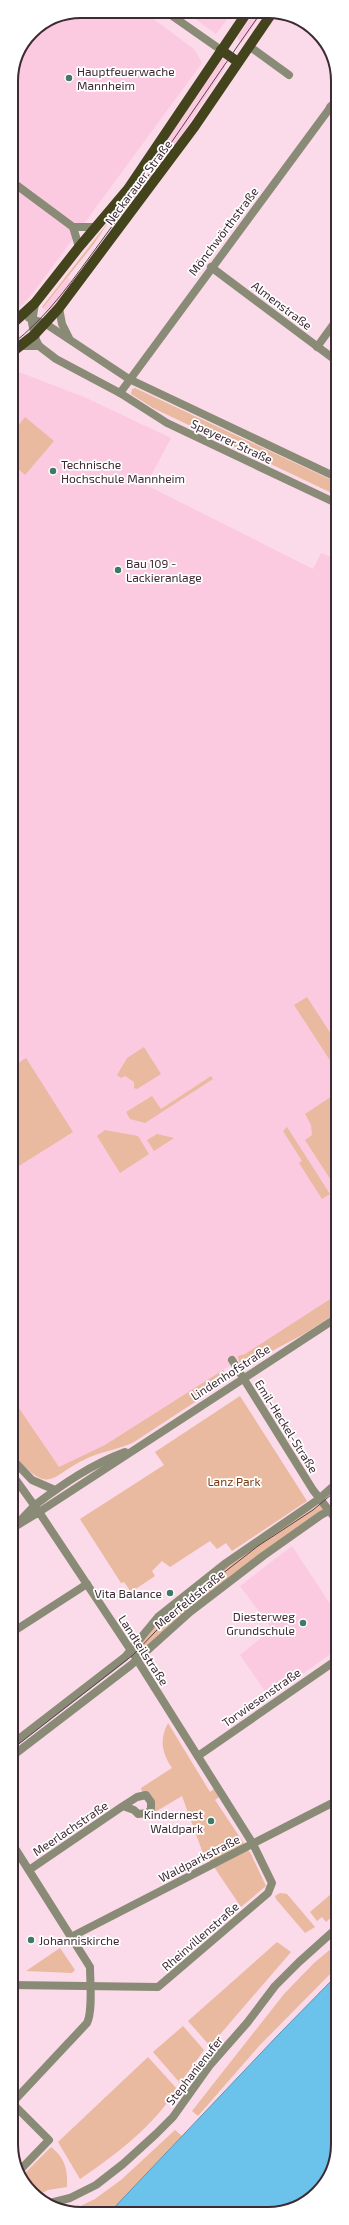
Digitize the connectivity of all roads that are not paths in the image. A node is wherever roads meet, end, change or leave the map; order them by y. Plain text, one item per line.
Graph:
1 (175, 18) edge
2 (243, 18) edge
3 (269, 18) edge
4 (249, 46) junction
5 (221, 50) junction
6 (238, 62) junction
7 (289, 76) dead end
8 (330, 107) edge
9 (18, 186) edge
10 (96, 227) junction
11 (73, 228) junction
12 (79, 247) junction
13 (211, 267) junction
14 (35, 303) junction
15 (59, 308) junction
16 (18, 316) edge
17 (21, 317) junction
18 (18, 319) edge
19 (32, 319) junction
20 (46, 324) junction
21 (331, 328) edge
22 (34, 335) junction
23 (69, 339) junction
24 (21, 346) junction
25 (39, 346) junction
26 (317, 347) junction
27 (18, 348) edge
28 (331, 357) edge
29 (129, 379) junction
30 (120, 393) junction
31 (331, 475) edge
32 (331, 501) edge
33 (331, 1321) edge
34 (232, 1360) dead end
35 (243, 1378) junction
36 (135, 1448) junction
37 (18, 1465) edge
38 (18, 1482) edge
39 (331, 1488) edge
40 (55, 1490) junction
41 (319, 1499) junction
42 (37, 1509) junction
43 (330, 1510) joint
44 (18, 1523) edge
45 (87, 1584) junction
46 (18, 1628) edge
47 (130, 1651) junction
48 (136, 1658) junction
49 (331, 1664) edge
50 (18, 1741) edge
51 (18, 1752) edge
52 (198, 1756) junction
53 (331, 1804) edge
54 (123, 1806) dead end
55 (253, 1844) junction
56 (18, 1853) edge
57 (29, 1870) junction
58 (331, 1933) edge
59 (71, 1937) junction
60 (18, 1985) edge
61 (90, 1986) junction
62 (18, 2098) edge
63 (18, 2110) edge
64 (23, 2167) edge
65 (56, 2202) edge

1 - 5 street
2 - 5 main road, Neckarauer Straße
3 - 4 main road, Neckarauer Straße
4 - 6 main road, Neckarauer Straße
4 - 7 street
5 - 6 main road
5 - 10 main road, Neckarauer Straße
6 - 15 main road, Neckarauer Straße
8 - 13 street, Mönchwörthstraße
9 - 11 street
10 - 11 street
10 - 12 main road, Neckarauer Straße
11 - 12 street
12 - 14 main road, Neckarauer Straße
13 - 26 street, Almenstraße
13 - 29 street, Mönchwörthstraße
14 - 17 main road, Neckarauer Straße
14 - 19 street, Speyerer Straße
15 - 20 main road, Neckarauer Straße
15 - 23 street
16 - 17 street, Speyerer Straße
17 - 18 main road, Neckarauer Straße
17 - 19 street, Speyerer Straße
19 - 20 street, Speyerer Straße
19 - 22 street, Speyerer Straße
20 - 22 main road, Neckarauer Straße
20 - 23 street, Speyerer Straße
21 - 26 street
22 - 24 main road, Neckarauer Straße
22 - 25 street, Speyerer Straße
23 - 29 street, Speyerer Straße
24 - 25 street
24 - 27 main road, Neckarauer Straße
25 - 30 street, Speyerer Straße
26 - 28 street, Almenstraße
29 - 30 street
29 - 31 street, Speyerer Straße
30 - 32 street, Speyerer Straße
33 - 35 street, Lindenhofstraße
34 - 35 street, Emil-Heckel-Straße
35 - 36 street, Lindenhofstraße
35 - 41 street, Emil-Heckel-Straße
36 - 40 street, Lindenhofstraße
36 - 42 street, Lindenhofstraße
37 - 40 street
38 - 42 street, Landteilstraße
39 - 41 street, Meerfeldstraße
40 - 42 street, Lindenhofstraße
41 - 43 street, Emil-Heckel-Straße
41 - 47 street, Meerfeldstraße
42 - 44 street, Lindenhofstraße
42 - 45 street, Landteilstraße
43 - 48 street, Meerfeldstraße
45 - 46 street
45 - 47 street, Landteilstraße
47 - 48 street, Landteilstraße
47 - 50 street, Meerfeldstraße
48 - 51 street, Meerfeldstraße
48 - 52 street, Landteilstraße
49 - 52 street, Torwiesenstraße
52 - 55 street, Landteilstraße
53 - 55 street, Waldparkstraße
54 - 57 street, Meerlachstraße
55 - 59 street, Waldparkstraße
55 - 61 street, Rheinvillenstraße
56 - 57 street
57 - 59 street
58 - 65 street, Stephanienufer
59 - 61 street
60 - 61 street, Rheinvillenstraße
61 - 62 street
63 - 64 street

